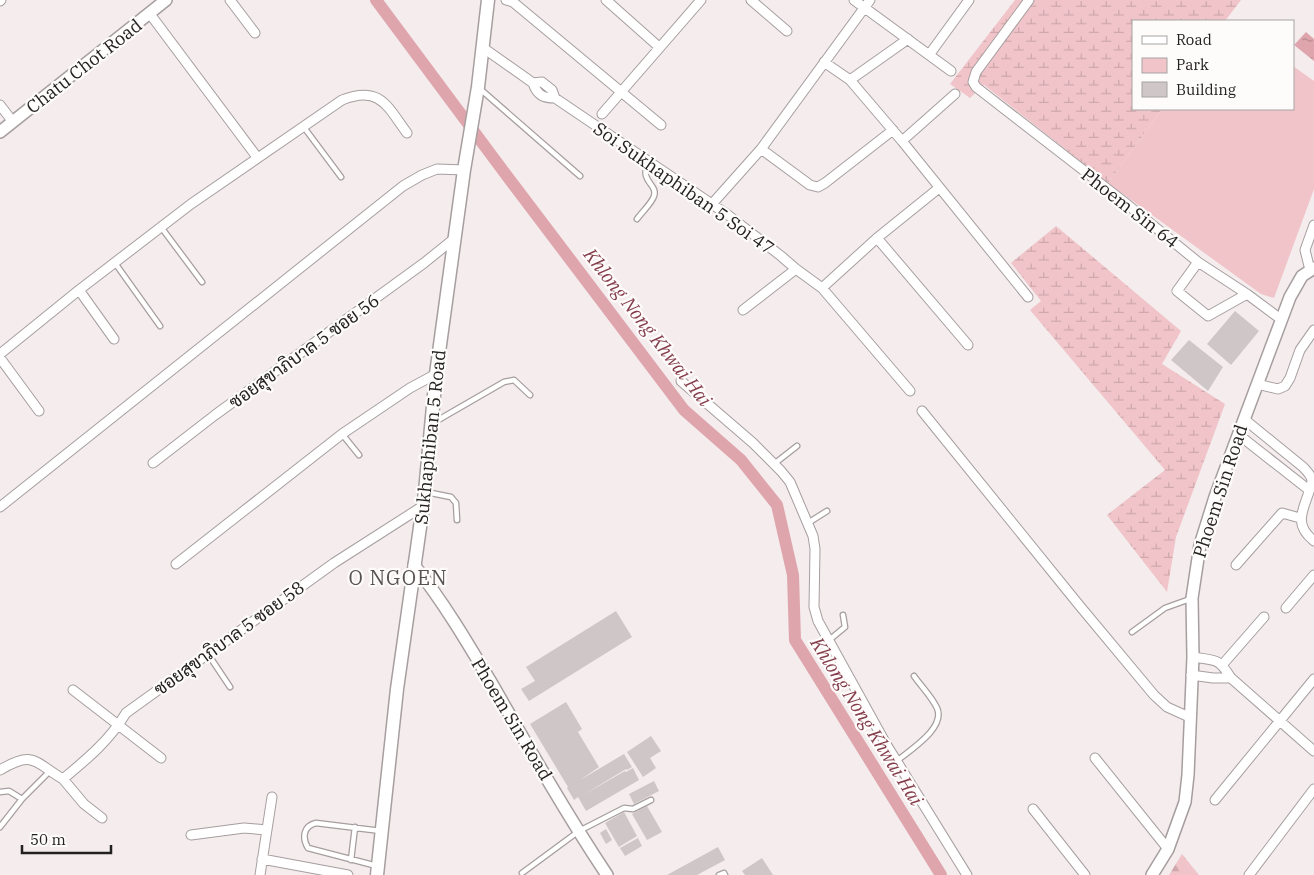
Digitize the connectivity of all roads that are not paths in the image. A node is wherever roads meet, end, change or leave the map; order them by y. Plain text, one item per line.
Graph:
1 (166, 0) edge
2 (230, 0) edge
3 (488, 0) edge
4 (506, 0) edge
5 (606, 0) edge
6 (701, 0) edge
7 (751, 0) edge
8 (854, 0) edge
9 (969, 0) edge
10 (1029, 0) edge
11 (867, 4) edge
12 (150, 14) junction
13 (787, 31) dead end
14 (255, 33) dead end
15 (908, 39) junction
16 (659, 46) junction
17 (482, 47) junction
18 (929, 54) junction
19 (824, 62) junction
20 (951, 71) dead end
21 (850, 80) junction
22 (478, 87) junction
23 (621, 91) junction
24 (955, 94) dead end
25 (0, 105) edge
26 (602, 114) dead end
27 (13, 122) junction
28 (661, 125) dead end
29 (303, 126) junction
30 (893, 130) junction
31 (0, 132) edge
32 (407, 133) dead end
33 (902, 141) junction
34 (761, 149) junction
35 (257, 157) junction
36 (648, 162) junction
37 (464, 170) junction
38 (580, 176) dead end
39 (341, 177) dead end
40 (939, 188) junction
41 (712, 204) junction
42 (637, 219) dead end
43 (1314, 225) edge
44 (161, 226) junction
45 (455, 238) junction
46 (877, 238) junction
47 (1198, 262) junction
48 (115, 263) junction
49 (1312, 269) edge
50 (796, 270) junction
51 (202, 282) dead end
52 (822, 288) junction
53 (79, 290) junction
54 (1247, 294) junction
55 (1028, 297) dead end
56 (743, 310) dead end
57 (1282, 320) junction
58 (160, 326) dead end
59 (1314, 330) edge
60 (114, 339) dead end
61 (968, 346) dead end
62 (0, 356) edge
63 (436, 374) junction
64 (681, 381) dead end
65 (1257, 384) junction
66 (910, 391) dead end
67 (530, 395) dead end
68 (39, 411) dead end
69 (922, 411) dead end
70 (1244, 419) junction
71 (431, 424) junction
72 (342, 434) junction
73 (1239, 435) junction
74 (798, 446) dead end
75 (359, 455) dead end
76 (153, 463) dead end
77 (773, 464) junction
78 (1310, 490) junction
79 (425, 492) junction
80 (423, 506) junction
81 (0, 507) edge
82 (827, 511) dead end
83 (1300, 518) junction
84 (457, 520) dead end
85 (808, 523) junction
86 (1314, 541) edge
87 (176, 564) dead end
88 (414, 565) junction
89 (1236, 565) dead end
90 (1314, 574) edge
91 (1192, 598) junction
92 (1286, 608) dead end
93 (843, 615) dead end
94 (1264, 617) dead end
95 (1132, 632) dead end
96 (828, 642) junction
97 (207, 653) junction
98 (1192, 657) junction
99 (1223, 664) junction
100 (1191, 674) junction
101 (914, 676) dead end
102 (1231, 678) junction
103 (1314, 679) edge
104 (230, 687) dead end
105 (73, 690) dead end
106 (1189, 717) junction
107 (1279, 721) junction
108 (118, 726) junction
109 (1314, 752) edge
110 (161, 758) dead end
111 (1095, 758) dead end
112 (897, 761) junction
113 (0, 770) edge
114 (50, 771) junction
115 (63, 779) junction
116 (1314, 789) edge
117 (0, 792) edge
118 (272, 797) dead end
119 (22, 799) junction
120 (651, 800) dead end
121 (1215, 800) dead end
122 (1033, 809) dead end
123 (102, 818) dead end
124 (0, 827) edge
125 (355, 827) junction
126 (267, 830) junction
127 (382, 831) junction
128 (579, 831) junction
129 (191, 835) dead end
130 (1168, 848) junction
131 (262, 858) junction
132 (351, 860) junction
133 (378, 871) edge
134 (522, 873) dead end
135 (260, 875) edge
136 (348, 875) edge
137 (607, 875) edge
138 (719, 875) edge
139 (725, 875) edge
140 (967, 875) edge
141 (1085, 875) edge
142 (1152, 875) edge
143 (1249, 875) edge

1 - 12 street, Chatu Chot Road
2 - 14 street
3 - 17 main road, Sukhaphiban 5 Road
4 - 23 street
5 - 16 street
6 - 16 street
7 - 13 street
8 - 11 street
9 - 18 street
10 - 47 street, Phoem Sin 64
11 - 15 street
11 - 19 street
12 - 27 street, Chatu Chot Road
12 - 35 street
15 - 18 street
15 - 21 street
16 - 23 street
17 - 22 main road, Sukhaphiban 5 Road
17 - 36 street, Soi Sukhaphiban 5 Soi 47
18 - 20 street
19 - 21 street
19 - 34 street
21 - 30 street
22 - 37 main road, Sukhaphiban 5 Road
22 - 38 lane
23 - 26 street
23 - 28 street
24 - 33 street
25 - 27 street
27 - 31 street, Chatu Chot Road
29 - 32 street
29 - 35 street
29 - 39 lane
30 - 33 street
30 - 34 street
33 - 40 street
34 - 41 street
35 - 44 street
36 - 41 street, Soi Sukhaphiban 5 Soi 47
36 - 42 lane
37 - 45 main road, Sukhaphiban 5 Road
37 - 81 street
40 - 46 street
40 - 55 street
41 - 50 street, Soi Sukhaphiban 5 Soi 47
43 - 49 street
44 - 48 street
44 - 51 lane
45 - 63 main road, Sukhaphiban 5 Road
45 - 76 street, ซอยสุขาภิบาล 5 ซอย 56
46 - 52 street
46 - 61 street
47 - 54 street, Phoem Sin 64
47 - 54 street
48 - 53 street
48 - 58 lane
49 - 57 street, Phoem Sin Road
50 - 52 street, Soi Sukhaphiban 5 Soi 47
50 - 56 street
52 - 66 street, Soi Sukhaphiban 5 Soi 47
53 - 60 street
53 - 62 street
54 - 57 street, Phoem Sin 64
57 - 65 street, Phoem Sin Road
59 - 65 street
62 - 68 street
63 - 71 main road, Sukhaphiban 5 Road
63 - 72 street
64 - 77 street
65 - 70 street, Phoem Sin Road
67 - 71 lane
69 - 106 street
70 - 73 street, Phoem Sin Road
70 - 78 street
71 - 79 main road, Sukhaphiban 5 Road
72 - 75 lane
72 - 87 street
73 - 78 street
73 - 91 street, Phoem Sin Road
74 - 77 lane
77 - 85 street
78 - 83 street
79 - 80 main road, Sukhaphiban 5 Road
79 - 84 lane
80 - 88 main road, Sukhaphiban 5 Road
80 - 97 street, ซอยสุขาภิบาล 5 ซอย 58
82 - 85 lane
83 - 86 street
83 - 89 street
85 - 96 street
88 - 127 main road, Sukhaphiban 5 Road
88 - 128 street, Phoem Sin Road
90 - 92 street
91 - 95 lane
91 - 98 street, Phoem Sin Road
93 - 96 lane
94 - 99 street
96 - 112 street
97 - 104 lane
97 - 108 street, ซอยสุขาภิบาล 5 ซอย 58
98 - 99 street
98 - 100 street, Phoem Sin Road
99 - 102 street
100 - 102 street
100 - 106 street, Phoem Sin Road
101 - 112 lane
102 - 107 street
103 - 107 street
105 - 108 street
106 - 130 street, Phoem Sin Road
107 - 109 street
107 - 121 street
108 - 110 street
108 - 115 street, ซอยสุขาภิบาล 5 ซอย 58
111 - 130 street
112 - 140 street
113 - 114 street
114 - 115 street
114 - 119 lane
115 - 123 street
116 - 143 street
117 - 119 lane
118 - 126 street
119 - 124 lane
120 - 128 lane
122 - 141 street
125 - 127 lane
125 - 132 lane
125 - 132 lane
126 - 129 street
126 - 131 street
127 - 133 main road, Sukhaphiban 5 Road
128 - 134 lane
128 - 137 street, Phoem Sin Road
130 - 142 street, Phoem Sin Road
131 - 135 street
131 - 136 street
132 - 133 lane
138 - 139 lane

